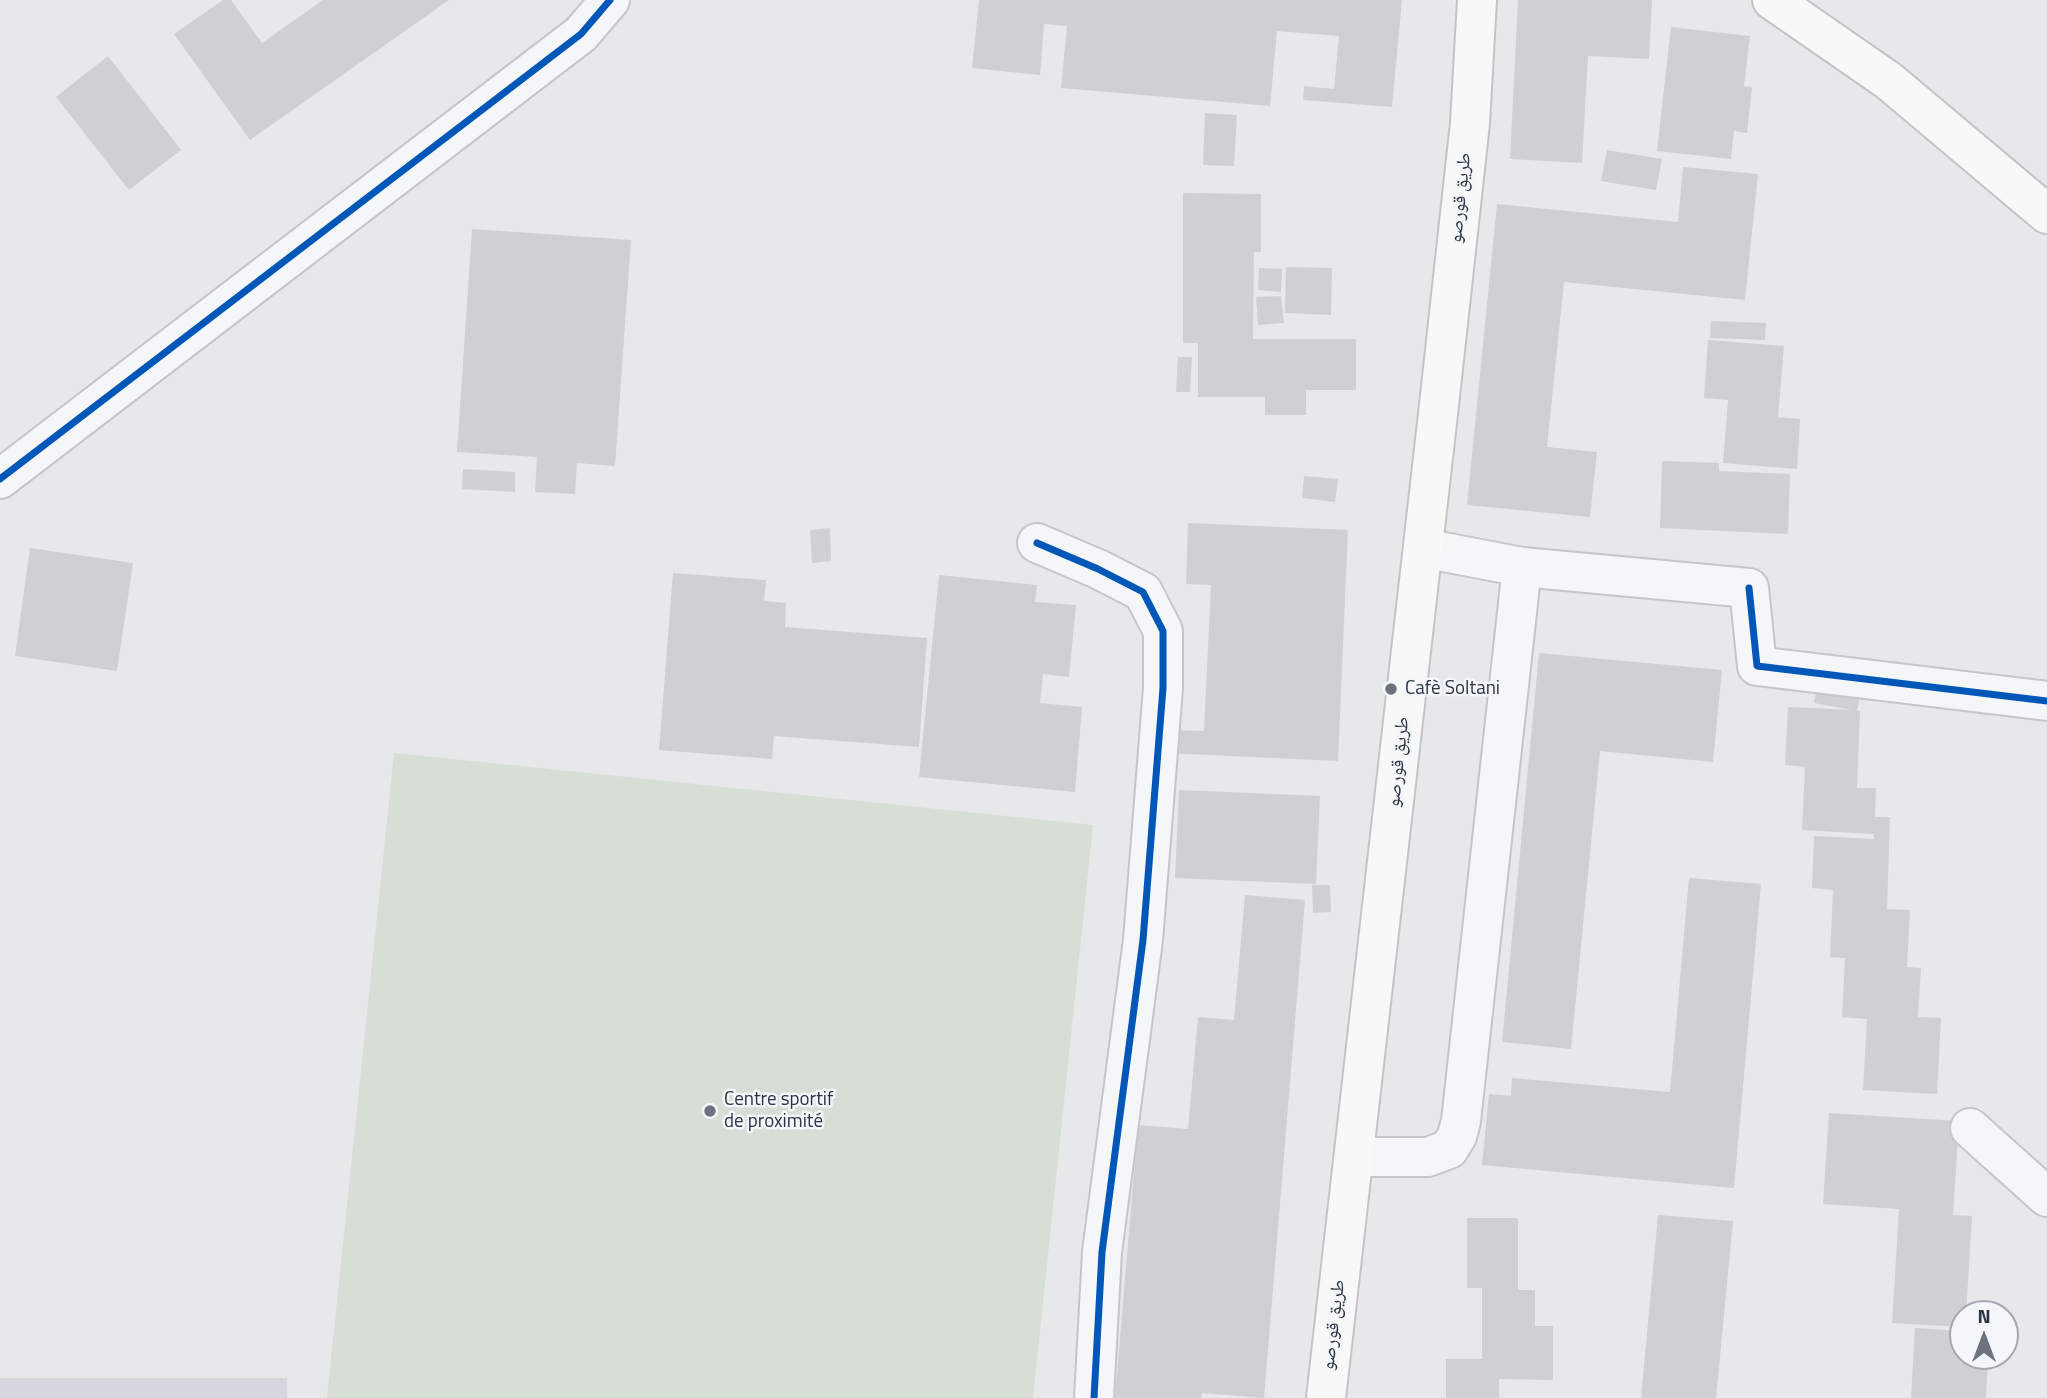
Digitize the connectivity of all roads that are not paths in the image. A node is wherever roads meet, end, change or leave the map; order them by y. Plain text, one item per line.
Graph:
1 (610, 0) edge
2 (1477, 0) edge
3 (1772, 0) edge
4 (2047, 214) edge
5 (0, 479) edge
6 (1037, 543) dead end
7 (1423, 548) junction
8 (1522, 567) junction
9 (2047, 701) edge
10 (1970, 1128) dead end
11 (1354, 1157) junction
12 (2047, 1197) edge
13 (1094, 1398) edge
14 (1326, 1398) edge

1 - 5 street
2 - 7 main road, طريق قورصو
3 - 4 main road
6 - 13 street
7 - 8 street
7 - 11 main road, طريق قورصو
8 - 9 street
8 - 11 street
10 - 12 street
11 - 14 main road, طريق قورصو

